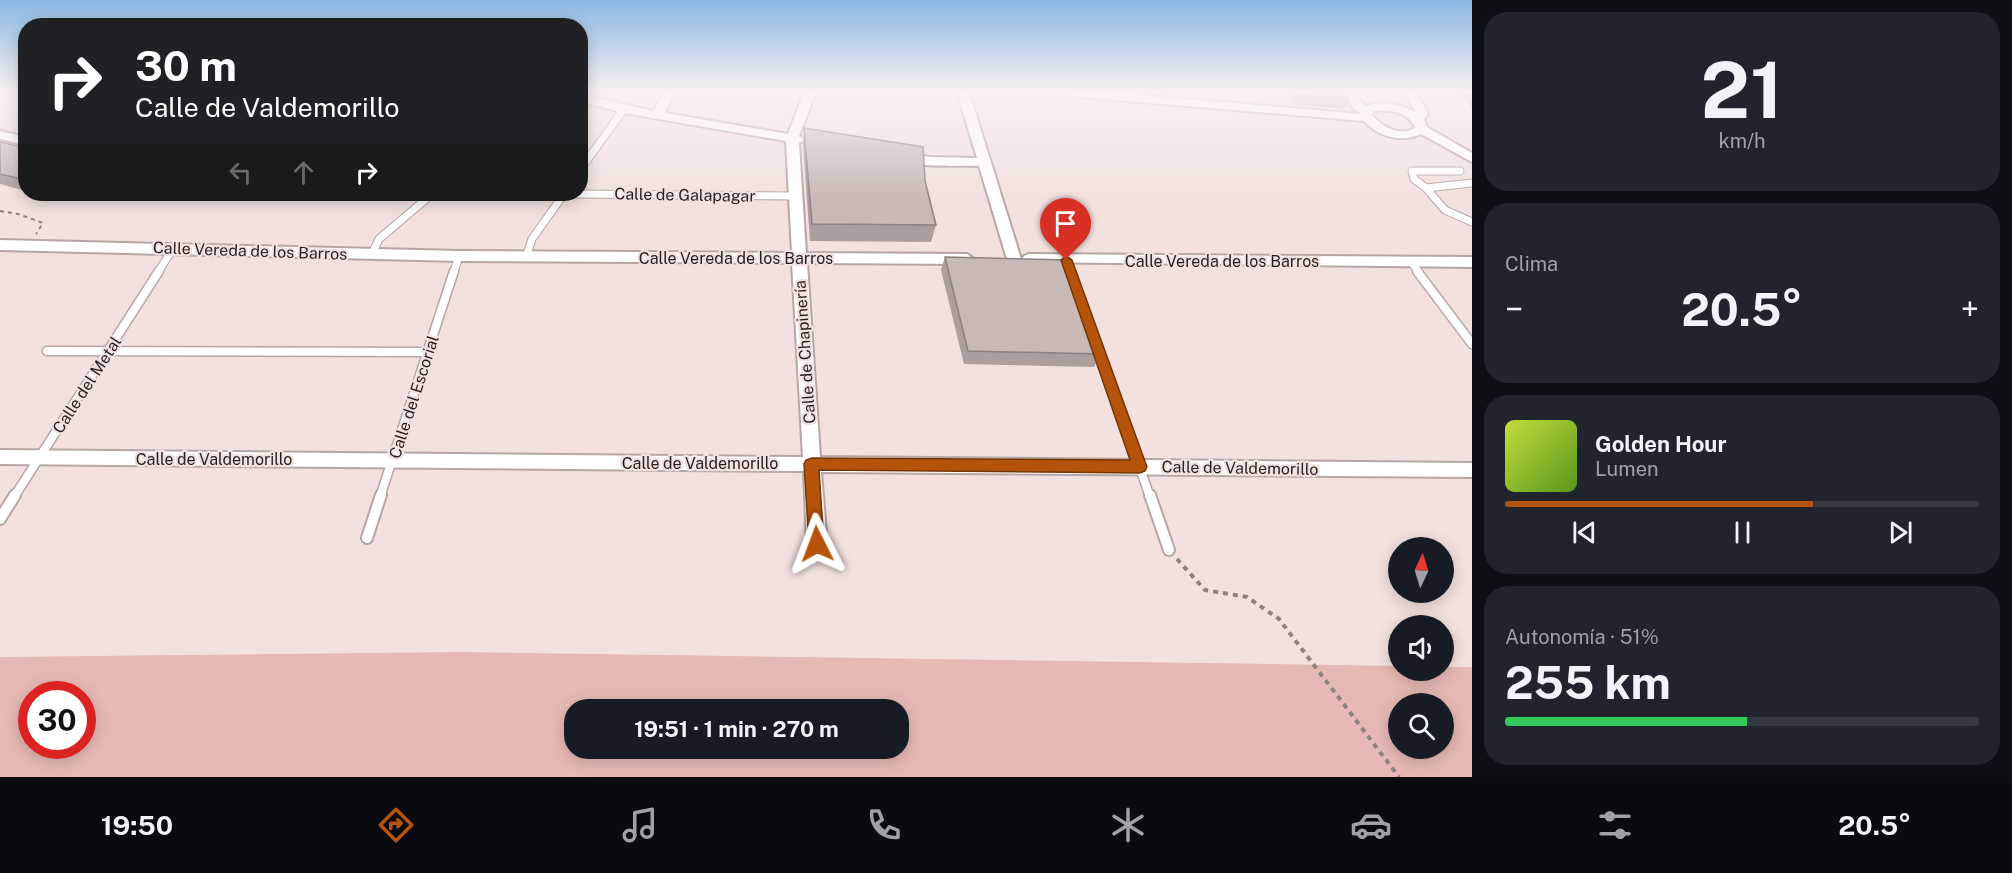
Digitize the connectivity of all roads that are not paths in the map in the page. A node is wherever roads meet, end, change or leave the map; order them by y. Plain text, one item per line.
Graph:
1 (610, 128) edge
2 (735, 128) edge
3 (796, 128) edge
4 (974, 128) edge
5 (1379, 128) edge
6 (1417, 128) edge
7 (1424, 128) edge
8 (0, 135) edge
9 (792, 138) junction
10 (18, 139) edge
11 (815, 142) edge
12 (884, 154) edge
13 (1472, 158) edge
14 (588, 159) edge
15 (984, 162) junction
16 (1460, 171) dead end
17 (1472, 183) edge
18 (1426, 188) junction
19 (588, 194) edge
20 (795, 196) junction
21 (424, 201) edge
22 (559, 201) edge
23 (1472, 222) edge
24 (0, 245) edge
25 (173, 249) junction
26 (372, 254) junction
27 (459, 256) junction
28 (526, 256) junction
29 (799, 258) junction
30 (1014, 259) junction
31 (1411, 262) junction
32 (1472, 262) edge
33 (1093, 336) edge
34 (1472, 344) edge
35 (47, 351) dead end
36 (109, 351) junction
37 (429, 352) junction
38 (0, 457) edge
39 (40, 457) junction
40 (393, 460) junction
41 (812, 464) junction
42 (1140, 467) junction
43 (1472, 470) edge
44 (0, 519) edge
45 (368, 537) dead end
46 (817, 544) dead end
47 (1169, 550) road end

1 - 14 lane
2 - 9 street
3 - 9 street, Calle de Chapinería
4 - 15 street
5 - 6 street
7 - 13 street
8 - 10 street
9 - 11 street
9 - 20 street, Calle de Chapinería
12 - 15 street
15 - 30 street
16 - 18 lane
17 - 18 lane
18 - 23 lane
19 - 20 lane, Calle de Galapagar
20 - 29 street, Calle de Chapinería
21 - 26 lane
22 - 28 lane
24 - 25 street, Calle Vereda de los Barros
25 - 26 street, Calle Vereda de los Barros
25 - 36 lane, Calle del Metal
26 - 27 street, Calle Vereda de los Barros
27 - 28 street, Calle Vereda de los Barros
27 - 37 lane, Calle del Escorial
28 - 29 street, Calle Vereda de los Barros
29 - 30 street, Calle Vereda de los Barros
29 - 41 street, Calle de Chapinería
30 - 31 street, Calle Vereda de los Barros
31 - 32 street, Calle Vereda de los Barros
31 - 34 lane
33 - 42 lane
35 - 36 lane
36 - 37 lane
36 - 39 lane, Calle del Metal
37 - 40 lane, Calle del Escorial
38 - 39 street, Calle de Valdemorillo
39 - 40 street, Calle de Valdemorillo
39 - 44 lane, Calle del Metal
40 - 41 street, Calle de Valdemorillo
40 - 45 lane, Calle del Escorial
41 - 42 street, Calle de Valdemorillo
41 - 46 street, Calle de Chapinería
42 - 43 street, Calle de Valdemorillo
42 - 47 lane

